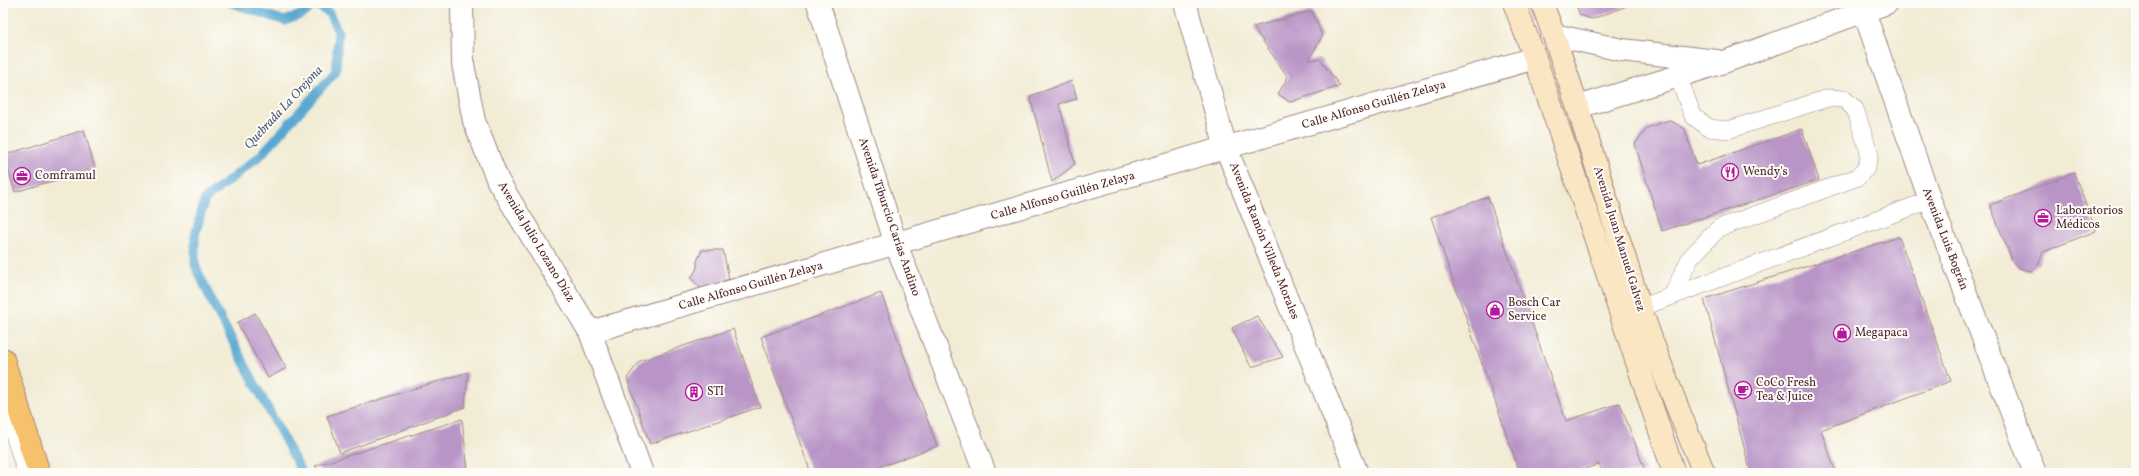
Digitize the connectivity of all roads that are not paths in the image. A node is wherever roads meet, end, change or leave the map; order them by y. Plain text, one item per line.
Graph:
1 (462, 3) edge
2 (818, 3) edge
3 (1185, 3) edge
4 (1514, 3) edge
5 (1542, 3) edge
6 (1888, 3) edge
7 (1863, 7) edge
8 (1554, 35) junction
9 (1535, 58) junction
10 (1724, 62) junction
11 (1678, 76) junction
12 (1578, 107) junction
13 (1226, 148) junction
14 (1930, 200) junction
15 (896, 244) junction
16 (1672, 296) junction
17 (1640, 308) junction
18 (590, 332) junction
19 (3, 359) edge
20 (3, 399) edge
21 (26, 473) edge
22 (39, 473) edge
23 (642, 473) edge
24 (985, 473) edge
25 (1358, 473) edge
26 (1674, 473) edge
27 (1704, 473) edge
28 (2035, 473) edge

1 - 18 street, Avenida Julio Lozano Díaz
2 - 15 street, Avenida Tiburcio Carías Andino
3 - 13 street, Avenida Ramón Villeda Morales
4 - 9 street, Avenida Juan Manuel Galvez
5 - 8 street, Avenida Juan Manuel Galvez
6 - 7 street
7 - 10 street
7 - 14 street, Avenida Luis Bográn
8 - 10 street
8 - 12 street, Avenida Juan Manuel Galvez
9 - 13 street, Calle Alfonso Guillén Zelaya
9 - 26 street, Avenida Juan Manuel Galvez
10 - 11 street
11 - 12 street
11 - 16 lane
12 - 17 street, Avenida Juan Manuel Galvez
13 - 15 street, Calle Alfonso Guillén Zelaya
13 - 25 street, Avenida Ramón Villeda Morales
14 - 16 lane
14 - 28 street, Avenida Luis Bográn
15 - 18 street, Calle Alfonso Guillén Zelaya
15 - 24 street, Avenida Tiburcio Carías Andino
16 - 17 lane
17 - 27 street, Avenida Juan Manuel Galvez
18 - 23 street, Avenida Julio Lozano Díaz
19 - 22 main road
20 - 21 lane

